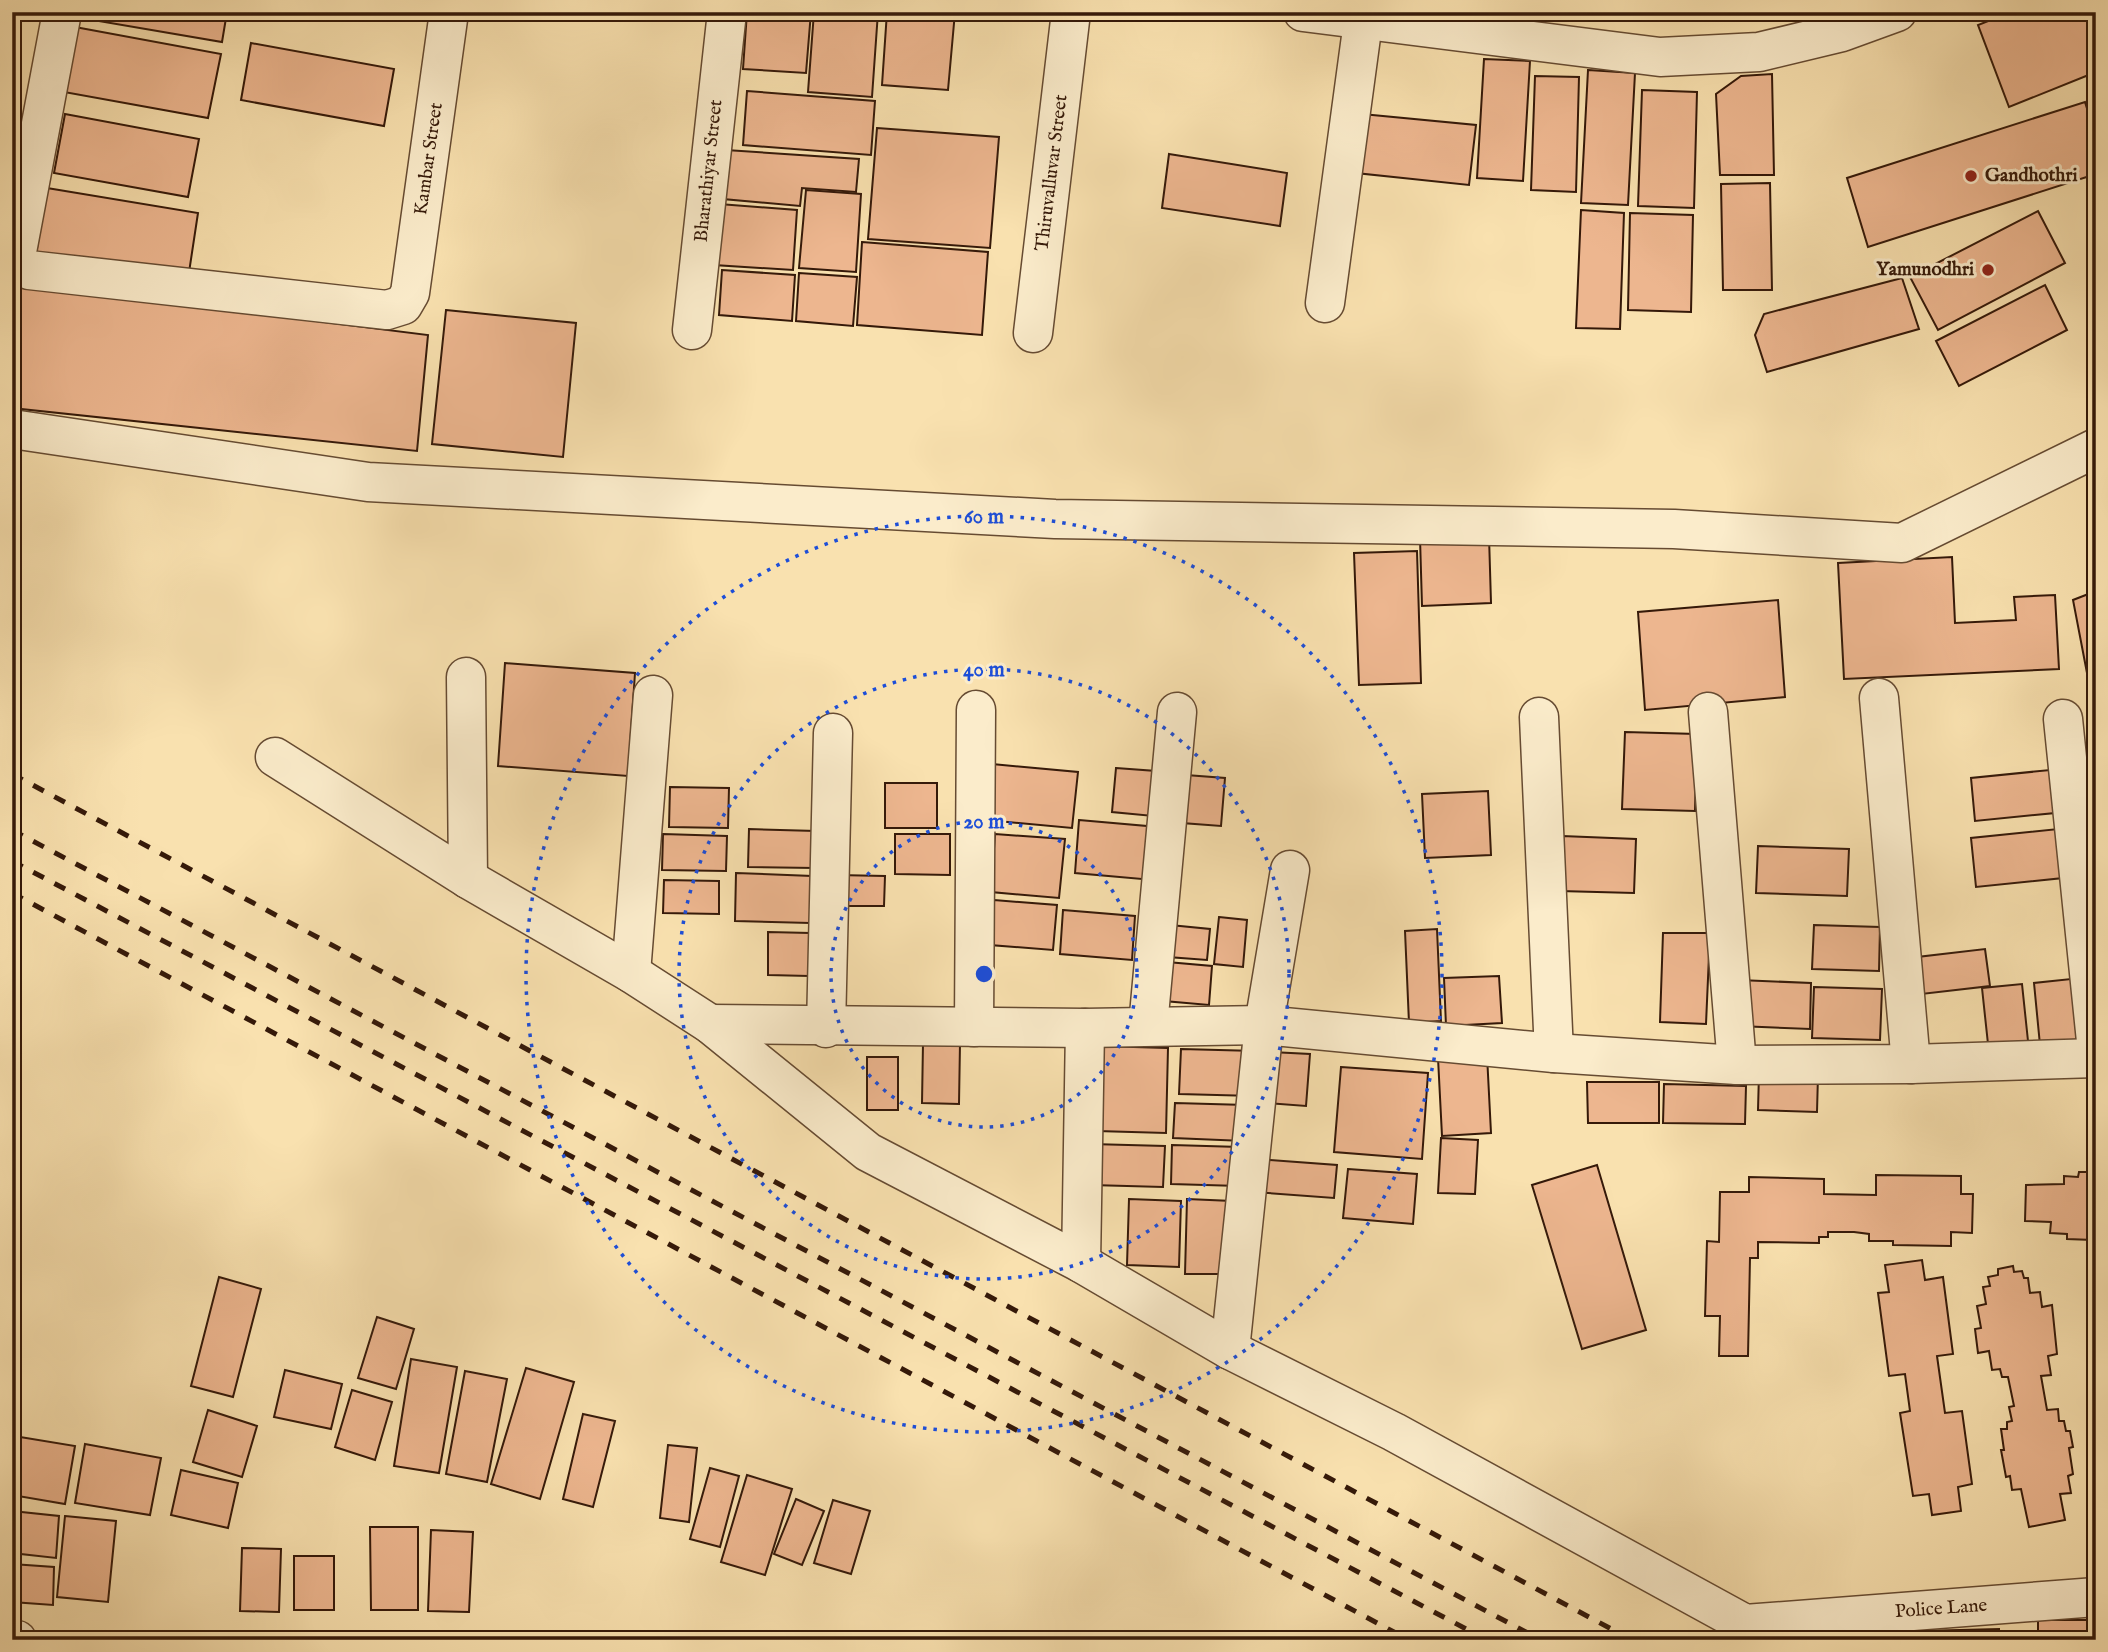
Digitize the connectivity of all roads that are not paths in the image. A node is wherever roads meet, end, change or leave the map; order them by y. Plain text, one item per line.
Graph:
1 (62, 12) edge
2 (449, 12) edge
3 (727, 12) edge
4 (1071, 12) edge
5 (1303, 12) edge
6 (1897, 12) edge
7 (1363, 22) junction
8 (1325, 303) dead end
9 (692, 330) dead end
10 (1033, 333) dead end
11 (12, 429) edge
12 (2096, 448) edge
13 (466, 677) dead end
14 (653, 695) dead end
15 (1879, 698) dead end
16 (976, 710) dead end
17 (1177, 712) dead end
18 (1708, 712) dead end
19 (1539, 717) dead end
20 (2063, 719) dead end
21 (833, 733) dead end
22 (275, 757) dead end
23 (1290, 870) dead end
24 (468, 879) junction
25 (631, 972) junction
26 (710, 1024) junction
27 (1264, 1025) junction
28 (1148, 1026) junction
29 (974, 1027) junction
30 (826, 1028) junction
31 (1085, 1028) junction
32 (2096, 1041) edge
33 (1554, 1053) junction
34 (2096, 1058) edge
35 (1911, 1064) junction
36 (1737, 1066) junction
37 (1081, 1264) junction
38 (1230, 1350) junction
39 (2096, 1597) edge

1 - 2 street, Kambar Street
3 - 9 street, Bharathiyar Street
4 - 10 street, Thiruvalluvar Street
5 - 7 street
6 - 7 street
7 - 8 street
11 - 12 street
13 - 24 street
14 - 25 street
15 - 35 street
16 - 29 street
17 - 28 street
18 - 36 street
19 - 33 street
20 - 32 street
21 - 30 street
22 - 24 street
23 - 27 street
24 - 25 street
25 - 26 street
26 - 30 street
26 - 37 street
27 - 28 street
27 - 33 street
27 - 38 street
28 - 31 street
29 - 30 street
29 - 31 street
31 - 37 street
33 - 36 street
34 - 35 street
35 - 36 street
37 - 38 street
38 - 39 street, Police Lane

